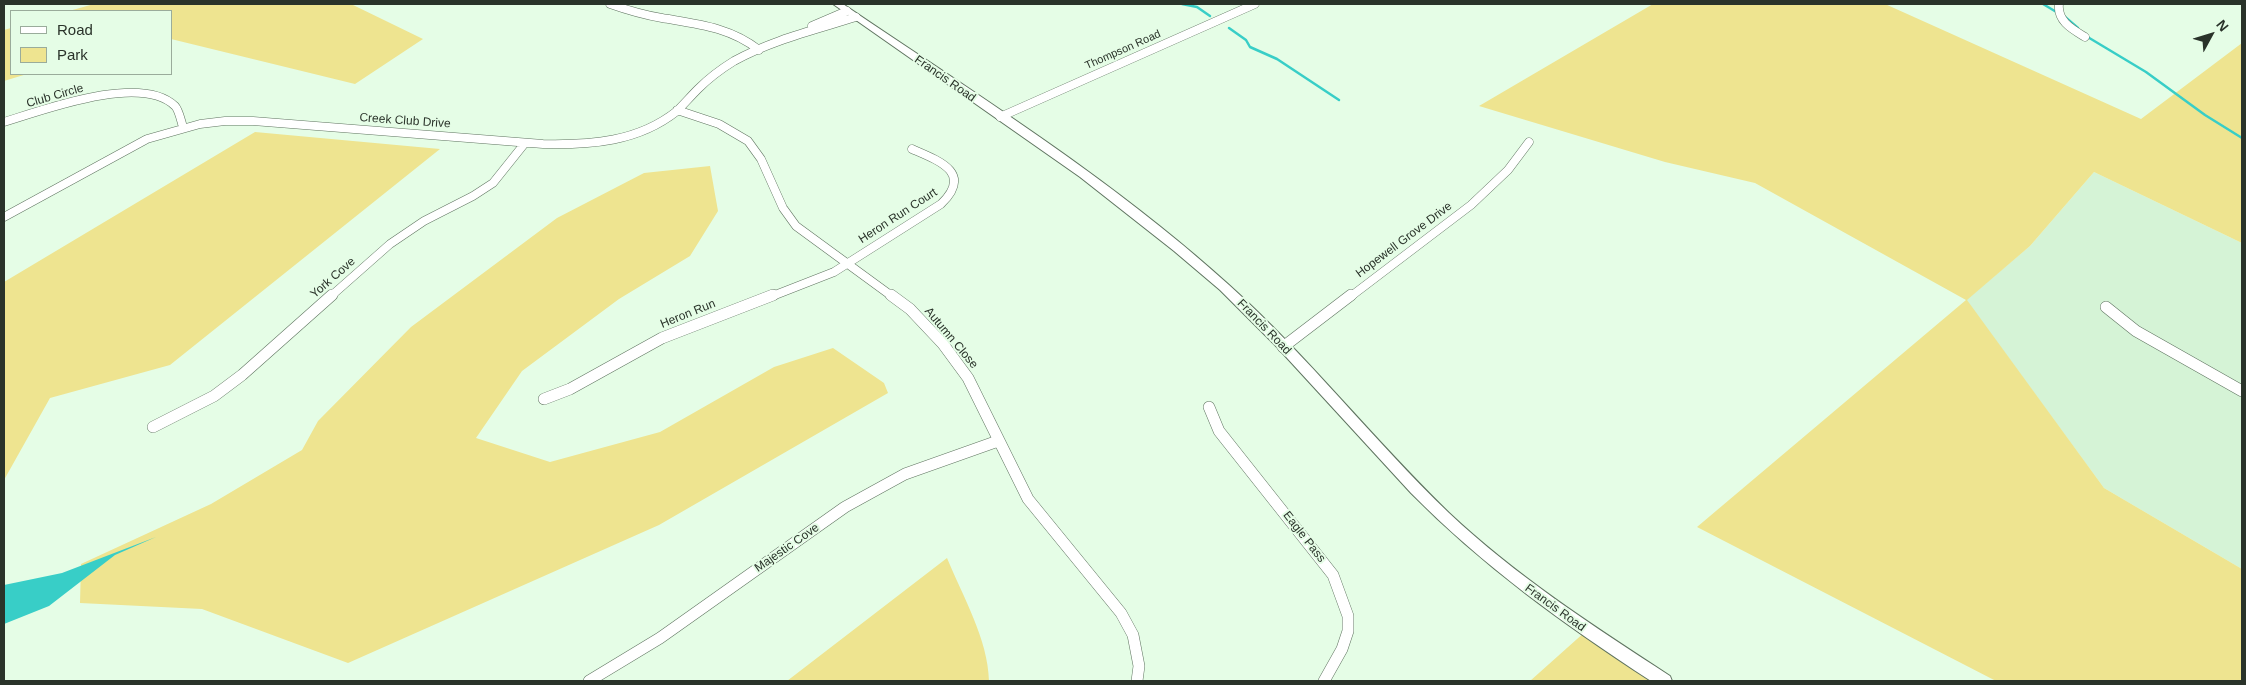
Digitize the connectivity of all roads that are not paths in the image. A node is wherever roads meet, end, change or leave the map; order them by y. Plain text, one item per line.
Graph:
1 (610, 4) edge
2 (636, 4) edge
3 (1255, 4) edge
4 (2059, 4) edge
5 (846, 10) edge
6 (632, 11) junction
7 (2085, 37) dead end
8 (759, 50) junction
9 (677, 110) junction
10 (1000, 117) junction
11 (4, 122) edge
12 (183, 127) junction
13 (1530, 142) dead end
14 (524, 143) junction
15 (912, 149) dead end
16 (4, 217) edge
17 (847, 264) junction
18 (2106, 307) dead end
19 (1283, 347) junction
20 (2242, 391) edge
21 (544, 399) dead end
22 (1209, 407) dead end
23 (153, 427) dead end
24 (998, 441) junction
25 (589, 681) edge
26 (1137, 681) edge
27 (1324, 681) edge
28 (1664, 681) edge

1 - 6 street
2 - 6 street
3 - 10 street, Thompson Road
4 - 7 street
5 - 8 street, Creek Club Drive
5 - 10 street, Francis Road
6 - 8 street
8 - 9 street, Creek Club Drive
9 - 14 street, Creek Club Drive
9 - 17 street, Autumn Close
10 - 19 street, Francis Road
11 - 12 street, Club Circle
12 - 14 street, Creek Club Drive
12 - 16 street, Creek Club Drive
13 - 19 street, Hopewell Grove Drive
14 - 23 street, York Cove
15 - 17 street, Heron Run Court
17 - 21 street, Heron Run
17 - 24 street, Autumn Close
18 - 20 street
19 - 28 street, Francis Road
22 - 27 street, Eagle Pass
24 - 25 street, Majestic Cove
24 - 26 street, Autumn Close

